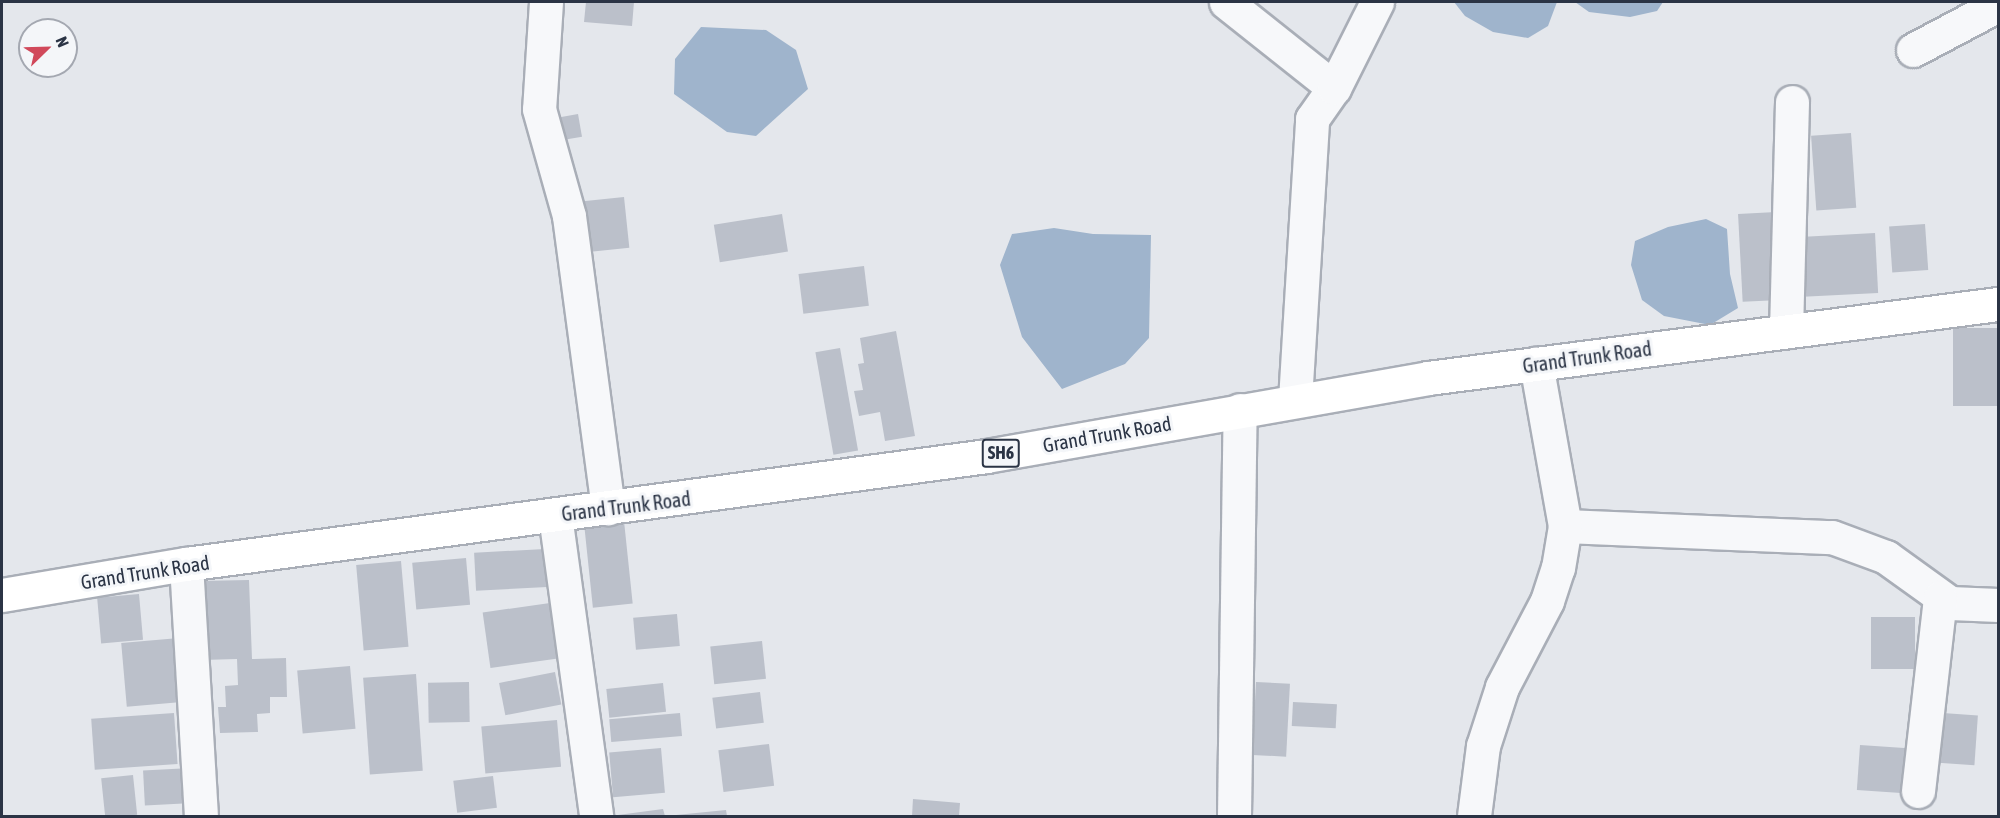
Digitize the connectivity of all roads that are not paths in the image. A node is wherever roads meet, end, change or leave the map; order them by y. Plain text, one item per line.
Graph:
1 (546, 2) edge
2 (1226, 2) edge
3 (1377, 2) edge
4 (1998, 5) edge
5 (1913, 50) dead end
6 (1334, 88) junction
7 (1792, 102) dead end
8 (1998, 304) edge
9 (1786, 331) junction
10 (1536, 364) junction
11 (1295, 400) junction
12 (1240, 410) junction
13 (609, 508) junction
14 (555, 515) junction
15 (1565, 526) junction
16 (186, 564) junction
17 (2, 595) edge
18 (1940, 597) junction
19 (1998, 605) edge
20 (1918, 791) dead end
21 (201, 816) edge
22 (596, 816) edge
23 (1234, 816) edge
24 (1474, 816) edge

1 - 13 street
2 - 6 street
3 - 6 street
4 - 5 street
6 - 11 street
7 - 9 street
8 - 9 main road, Grand Trunk Road / SH6
9 - 10 main road, Grand Trunk Road / SH6
10 - 11 main road, Grand Trunk Road / SH6
10 - 15 street
11 - 12 main road, Grand Trunk Road / SH6
12 - 13 main road, Grand Trunk Road / SH6
12 - 23 street
13 - 14 main road, Grand Trunk Road / SH6
14 - 16 main road, Grand Trunk Road / SH6
14 - 22 street
15 - 18 street
15 - 24 street
16 - 17 main road, Grand Trunk Road / SH6
16 - 21 street
18 - 19 street
18 - 20 street

